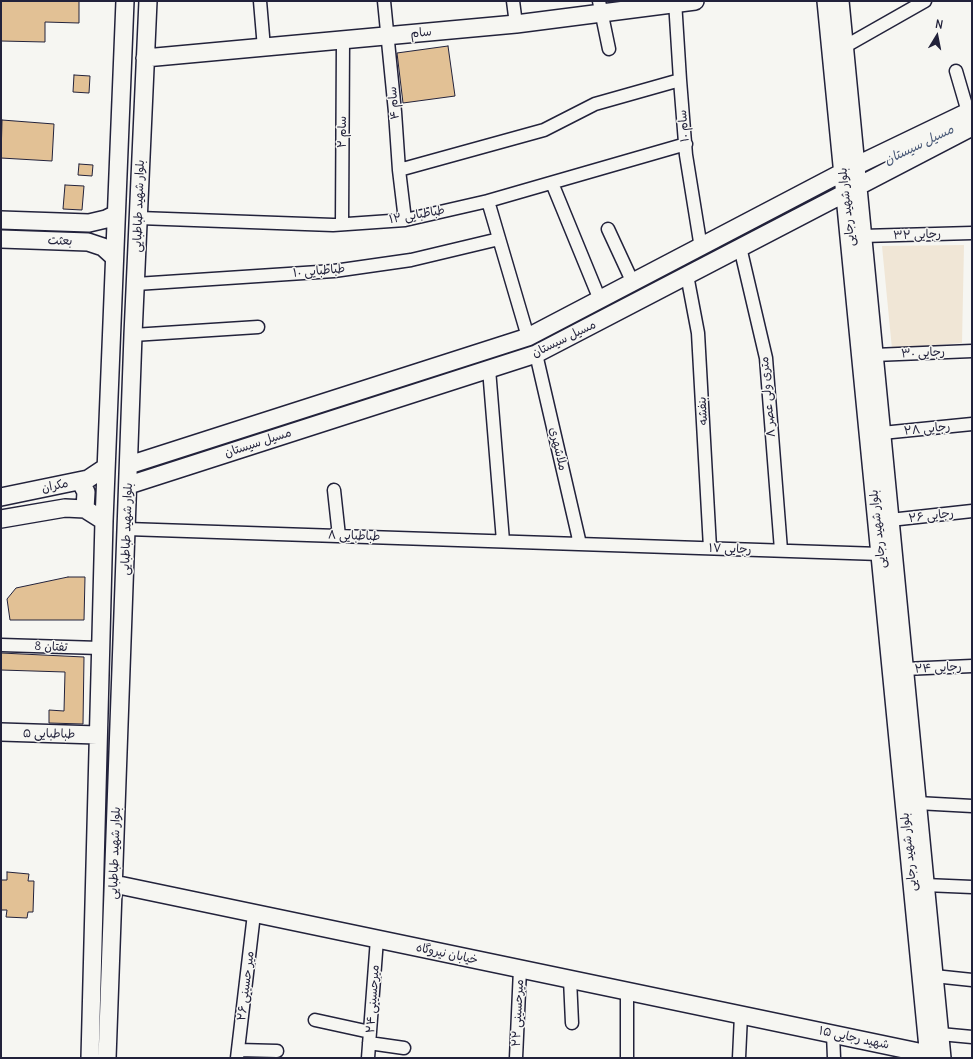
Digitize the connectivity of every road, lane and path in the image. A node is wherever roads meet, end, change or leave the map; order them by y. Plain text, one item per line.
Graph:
1 (125, 1) edge
2 (148, 1) edge
3 (260, 1) edge
4 (384, 1) edge
5 (513, 1) edge
6 (695, 1) edge
7 (826, 1) edge
8 (840, 1) edge
9 (925, 1) edge
10 (676, 2) edge
11 (600, 7) edge
12 (516, 24) junction
13 (388, 37) junction
14 (343, 40) junction
15 (844, 47) junction
16 (264, 48) junction
17 (609, 49) dead end
18 (145, 58) junction
19 (956, 71) dead end
20 (680, 80) junction
21 (968, 119) edge
22 (686, 144) junction
23 (850, 169) junction
24 (398, 170) junction
25 (552, 183) junction
26 (851, 188) junction
27 (488, 201) junction
28 (116, 214) junction
29 (139, 218) junction
30 (1, 220) edge
31 (405, 220) junction
32 (89, 223) junction
33 (342, 224) junction
34 (608, 229) dead end
35 (972, 233) edge
36 (862, 236) junction
37 (1, 239) edge
38 (499, 239) junction
39 (88, 242) junction
40 (740, 247) junction
41 (701, 248) junction
42 (114, 257) junction
43 (687, 275) junction
44 (633, 283) junction
45 (136, 284) junction
46 (600, 300) junction
47 (258, 327) dead end
48 (133, 335) junction
49 (111, 336) junction
50 (528, 336) junction
51 (972, 351) edge
52 (536, 354) junction
53 (874, 356) junction
54 (489, 369) junction
55 (972, 424) edge
56 (882, 433) junction
57 (129, 465) junction
58 (106, 468) junction
59 (80, 481) junction
60 (128, 485) junction
61 (334, 490) dead end
62 (1, 497) edge
63 (85, 509) junction
64 (972, 511) edge
65 (1, 519) edge
66 (890, 520) junction
67 (104, 521) junction
68 (127, 528) junction
69 (339, 536) junction
70 (503, 541) junction
71 (580, 544) junction
72 (710, 548) junction
73 (780, 550) junction
74 (880, 554) junction
75 (1, 645) edge
76 (100, 648) junction
77 (972, 666) edge
78 (898, 670) junction
79 (1, 732) edge
80 (97, 735) junction
81 (917, 804) junction
82 (972, 806) edge
83 (114, 884) junction
84 (925, 885) junction
85 (972, 887) edge
86 (254, 914) junction
87 (377, 939) junction
88 (520, 969) junction
89 (934, 976) junction
90 (570, 979) junction
91 (972, 980) edge
92 (627, 991) junction
93 (741, 1015) junction
94 (315, 1020) dead end
95 (572, 1023) dead end
96 (780, 1023) joint
97 (833, 1034) junction
98 (940, 1034) junction
99 (972, 1037) edge
100 (370, 1038) junction
101 (404, 1048) dead end
102 (277, 1051) dead end
103 (237, 1054) edge
104 (933, 1057) edge
105 (90, 1058) edge
106 (107, 1058) edge
107 (368, 1058) edge
108 (516, 1058) edge
109 (627, 1058) edge
110 (739, 1058) edge
111 (834, 1058) edge

1 - 28 main road, بلوار شهید طباطبایی
2 - 18 main road, بلوار شهید طباطبایی
3 - 16 street
4 - 13 street, سام ۴
5 - 12 street
6 - 10 main road, سام
7 - 23 main road, بلوار شهید رجایی
8 - 15 main road, بلوار شهید رجایی
9 - 15 street
10 - 11 main road, سام
10 - 20 street, سام ۱۰
11 - 12 main road, سام
11 - 17 street
12 - 13 main road, سام
13 - 14 main road, سام
13 - 24 street, سام ۴
14 - 16 main road, سام
14 - 33 street, سام ۲
15 - 23 main road, بلوار شهید رجایی
16 - 18 main road, سام
18 - 29 main road, بلوار شهید طباطبایی
19 - 21 street
20 - 22 street, سام ۱۰
20 - 24 street
21 - 23 main road, مسیل سیستان
21 - 26 main road, مسیل سیستان
22 - 25 street, طباطبایی ۱۲
22 - 41 street, سام ۱۰
23 - 26 main road, بلوار شهید رجایی
23 - 41 main road, مسیل سیستان
24 - 31 street, سام ۴
25 - 27 street, طباطبایی ۱۲
25 - 46 street
26 - 36 main road, بلوار شهید رجایی
26 - 40 main road, مسیل سیستان
26 - 74 main road, بلوار شهید رجایی
27 - 31 street, طباطبایی ۱۲
27 - 38 street
28 - 32 main road, بعثت
28 - 42 main road, بلوار شهید طباطبایی
29 - 33 street, طباطبایی ۱۲
29 - 45 main road, بلوار شهید طباطبایی
30 - 32 main road, بعثت
31 - 33 street, طباطبایی ۱۲
32 - 39 main road
34 - 44 street
35 - 36 street, رجایی ۳۲
36 - 53 main road, بلوار شهید رجایی
37 - 39 main road, بعثت
38 - 45 street, طباطبایی ۱۰
38 - 50 street
39 - 42 main road, بعثت
40 - 43 main road, مسیل سیستان
40 - 73 street, ۸ متری ولی عصر
41 - 44 main road, مسیل سیستان
42 - 49 main road, بلوار شهید طباطبایی
43 - 52 main road, مسیل سیستان
43 - 72 street, بنفشه
44 - 46 main road, مسیل سیستان
45 - 48 main road, بلوار شهید طباطبایی
46 - 50 main road, مسیل سیستان
47 - 48 street
48 - 49 main road
48 - 57 main road, بلوار شهید طباطبایی
49 - 58 main road, بلوار شهید طباطبایی
50 - 57 main road, مسیل سیستان
51 - 53 street, رجایی ۳۰
52 - 54 main road, مسیل سیستان
52 - 71 street, ملاشهری
53 - 56 main road, بلوار شهید رجایی
54 - 60 main road, مسیل سیستان
54 - 70 street
55 - 56 street, رجایی ۲۸
56 - 66 main road, بلوار شهید رجایی
57 - 60 main road, بلوار شهید طباطبایی
58 - 59 main road, مکران
58 - 67 main road, بلوار شهید طباطبایی
59 - 62 main road, مکران
59 - 63 main road
60 - 68 main road, بلوار شهید طباطبایی
61 - 69 street
63 - 65 main road, مکران
63 - 67 main road, مکران
64 - 66 street, رجایی ۲۶
66 - 78 main road, بلوار شهید رجایی
67 - 76 main road, بلوار شهید طباطبایی
68 - 69 street, طباطبایی ۸
68 - 83 main road, بلوار شهید طباطبایی
69 - 70 street, طباطبایی ۸
70 - 71 street, طباطبایی ۸
71 - 72 street, رجایی ۱۷
72 - 73 street, رجایی ۱۷
73 - 74 street, رجایی ۱۷
74 - 78 main road, بلوار شهید رجایی
75 - 76 street, تفتان 8
76 - 80 main road, بلوار شهید طباطبایی
77 - 78 street, رجایی ۲۴
78 - 81 main road, بلوار شهید رجایی
78 - 104 main road, بلوار شهید رجایی
79 - 80 main road, طباطبایی ۵
80 - 105 main road, بلوار شهید طباطبایی
81 - 82 street
81 - 84 main road, بلوار شهید رجایی
83 - 86 main road, خیابان نیروگاه
83 - 106 main road, بلوار شهید طباطبایی
84 - 85 street
84 - 89 main road, بلوار شهید رجایی
86 - 87 main road, خیابان نیروگاه
86 - 103 street, میر حسینی ۲۶
87 - 88 main road, خیابان نیروگاه
87 - 100 street, میرحسینی ۲۴
88 - 90 main road, خیابان نیروگاه
88 - 108 street, میرحسینی ۲۲
89 - 91 street
89 - 98 main road, بلوار شهید رجایی
90 - 92 main road, خیابان نیروگاه
90 - 95 street
92 - 93 main road, خیابان نیروگاه
92 - 109 street
93 - 96 main road, خیابان نیروگاه
93 - 110 street
94 - 100 street
96 - 97 main road, شهید رجایی ۱۵
97 - 104 main road, شهید رجایی ۱۵
97 - 111 street
98 - 99 street
98 - 104 main road, بلوار شهید رجایی
100 - 101 street
100 - 107 street, میرحسینی ۲۴
102 - 103 street

